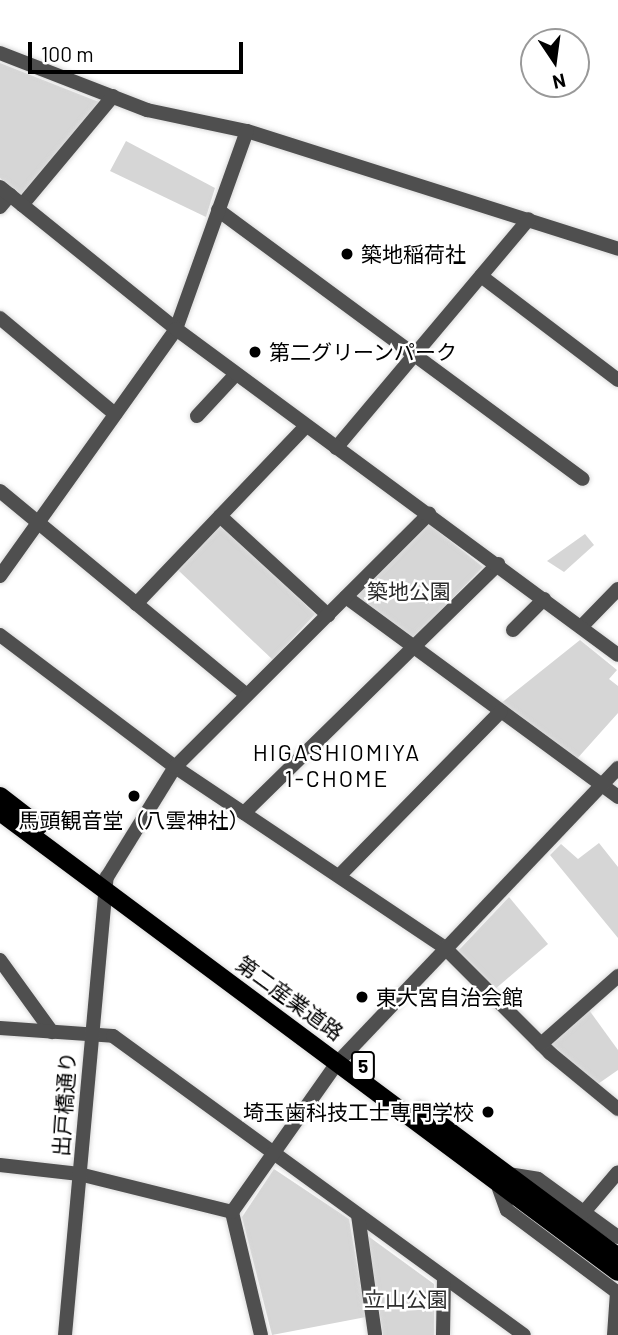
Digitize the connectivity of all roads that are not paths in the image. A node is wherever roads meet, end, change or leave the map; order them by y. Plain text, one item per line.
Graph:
1 (0, 53) edge
2 (113, 96) junction
3 (247, 131) junction
4 (5, 191) edge
5 (22, 205) junction
6 (0, 207) edge
7 (218, 210) junction
8 (528, 219) junction
9 (618, 249) edge
10 (481, 276) junction
11 (0, 318) edge
12 (176, 330) junction
13 (415, 354) junction
14 (236, 374) junction
15 (618, 380) edge
16 (116, 414) junction
17 (197, 416) dead end
18 (306, 426) junction
19 (336, 448) junction
20 (583, 479) dead end
21 (0, 491) edge
22 (429, 514) junction
23 (220, 516) junction
24 (37, 524) junction
25 (498, 564) junction
26 (0, 576) edge
27 (618, 589) edge
28 (345, 597) junction
29 (544, 599) junction
30 (136, 604) junction
31 (328, 615) junction
32 (581, 627) junction
33 (513, 629) dead end
34 (0, 635) edge
35 (413, 648) junction
36 (618, 654) edge
37 (247, 695) junction
38 (501, 711) junction
39 (175, 767) junction
40 (618, 768) edge
41 (602, 785) junction
42 (0, 796) edge
43 (618, 797) edge
44 (0, 812) edge
45 (244, 814) junction
46 (339, 877) junction
47 (106, 883) junction
48 (444, 947) junction
49 (0, 960) edge
50 (613, 980) edge
51 (618, 997) edge
52 (0, 1028) edge
53 (52, 1032) junction
54 (90, 1034) junction
55 (541, 1044) junction
56 (341, 1057) junction
57 (618, 1109) edge
58 (273, 1154) junction
59 (0, 1165) edge
60 (618, 1172) edge
61 (79, 1174) junction
62 (502, 1178) junction
63 (232, 1212) junction
64 (584, 1212) junction
65 (358, 1215) junction
66 (618, 1237) edge
67 (618, 1257) edge
68 (618, 1272) edge
69 (444, 1277) junction
70 (617, 1293) edge
71 (65, 1335) edge
72 (261, 1335) edge
73 (376, 1335) edge
74 (443, 1335) edge
75 (524, 1335) edge
76 (614, 1335) edge

1 - 2 street
2 - 3 street
2 - 5 street
3 - 7 street
3 - 8 street
4 - 5 street
4 - 6 street
5 - 12 street
7 - 12 street
7 - 13 street
8 - 9 street
8 - 10 street
10 - 13 street
10 - 15 street
11 - 16 street
12 - 14 street
12 - 16 street
13 - 19 street
13 - 20 street
14 - 17 street
14 - 18 street
16 - 24 street
18 - 19 street
18 - 23 street
19 - 22 street
21 - 24 street
22 - 25 street
22 - 28 street
23 - 30 street
23 - 31 street
24 - 26 street
24 - 30 street
25 - 29 street
25 - 35 street
27 - 32 street
28 - 31 street
28 - 35 street
29 - 32 street
29 - 33 street
30 - 37 street
31 - 37 street
32 - 36 street
34 - 39 street
35 - 38 street
35 - 45 street
37 - 39 street
38 - 41 street
38 - 46 street
39 - 45 street
39 - 47 street
40 - 41 street
41 - 43 street
41 - 48 street
42 - 47 main road, 第二産業道路 / 5
44 - 47 main road, 第二産業道路 / 5
45 - 46 street
46 - 48 street
47 - 54 street, 出戸橋通り
47 - 56 main road, 第二産業道路 / 5
48 - 55 street
48 - 56 street
49 - 53 street
50 - 51 street
50 - 55 street
52 - 53 street
53 - 54 street
54 - 58 street
54 - 61 street, 出戸橋通り
55 - 57 street
56 - 58 street
56 - 62 main road, 第二産業道路 / 5
58 - 63 street
58 - 65 street
59 - 61 street
60 - 64 street
61 - 63 street
61 - 71 street, 出戸橋通り
62 - 64 street
62 - 67 main road, 第二産業道路 / 5
62 - 68 main road, 第二産業道路 / 5
62 - 70 street
63 - 72 street
64 - 66 street
65 - 69 street
65 - 73 street
69 - 74 street
69 - 75 street
70 - 76 street

